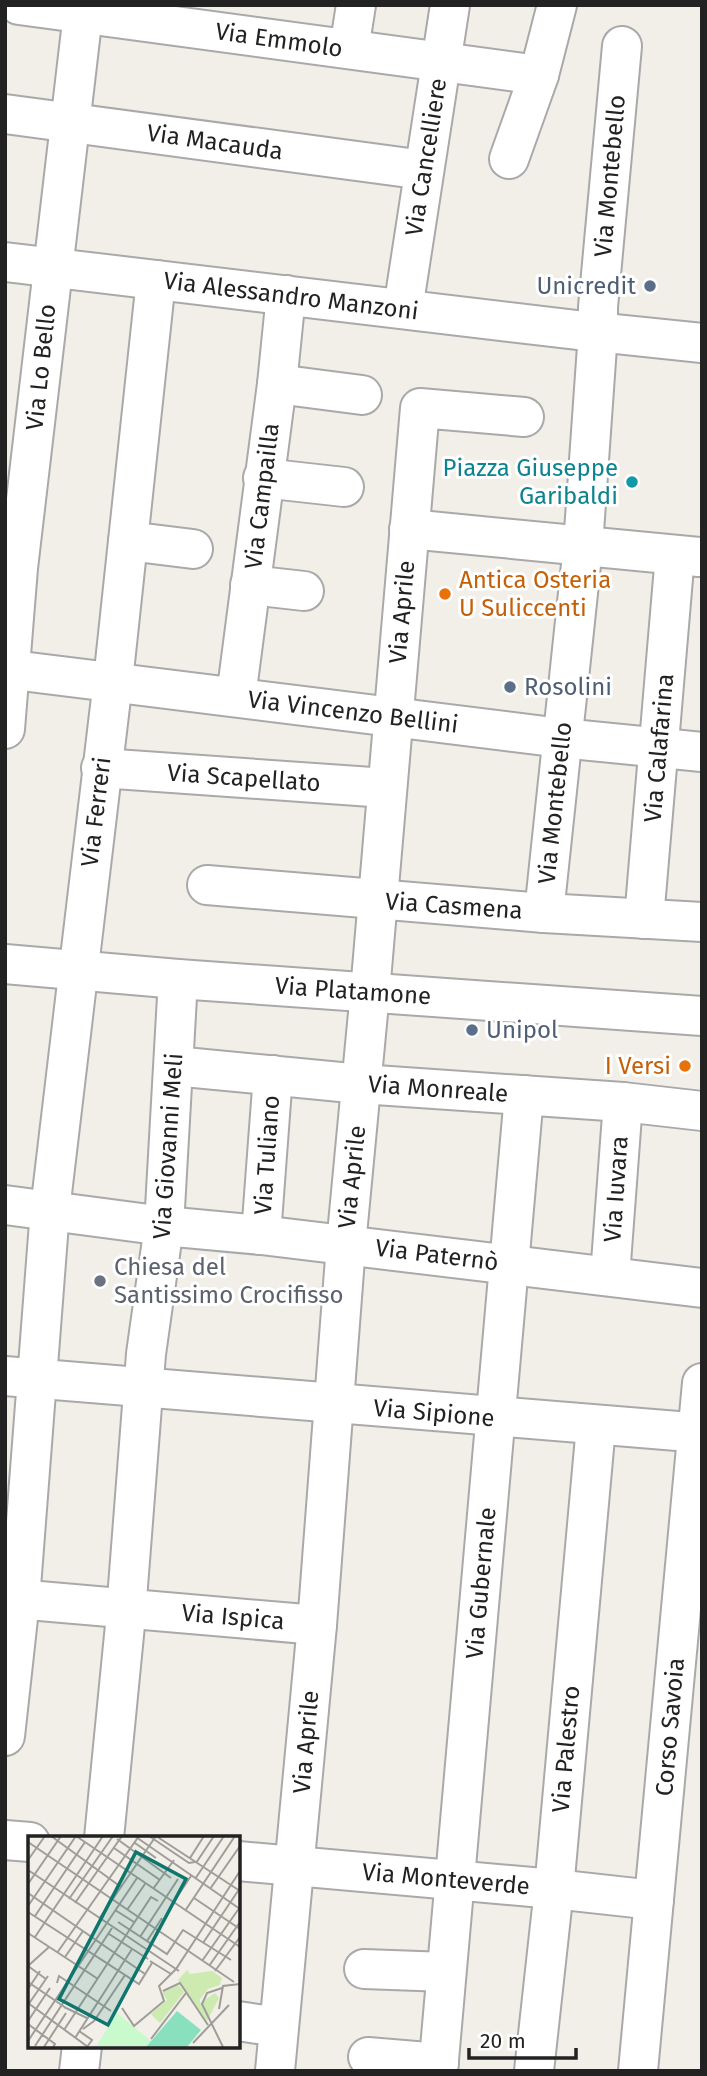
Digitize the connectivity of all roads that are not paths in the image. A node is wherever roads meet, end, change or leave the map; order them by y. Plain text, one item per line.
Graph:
1 (19, 5) edge
2 (356, 5) edge
3 (450, 5) edge
4 (557, 5) edge
5 (84, 9) edge
6 (251, 20) edge
7 (622, 46) dead end
8 (349, 49) junction
9 (441, 62) junction
10 (539, 75) junction
11 (5, 114) edge
12 (70, 123) junction
13 (509, 159) dead end
14 (424, 170) junction
15 (5, 262) edge
16 (53, 268) junction
17 (156, 280) junction
18 (286, 295) junction
19 (403, 309) junction
20 (591, 323) junction
21 (702, 343) edge
22 (277, 384) junction
23 (362, 395) dead end
24 (524, 418) dead end
25 (17, 472) edge
26 (263, 478) junction
27 (344, 487) dead end
28 (409, 529) junction
29 (128, 541) junction
30 (193, 549) dead end
31 (572, 553) junction
32 (683, 563) edge
33 (11, 567) edge
34 (250, 585) junction
35 (304, 591) dead end
36 (8, 669) edge
37 (113, 681) junction
38 (236, 697) junction
39 (392, 716) junction
40 (5, 729) edge
41 (561, 738) junction
42 (659, 749) junction
43 (702, 752) edge
44 (101, 768) junction
45 (386, 788) junction
46 (207, 885) dead end
47 (378, 900) junction
48 (544, 913) junction
49 (644, 919) junction
50 (702, 922) edge
51 (5, 964) edge
52 (78, 971) junction
53 (178, 979) junction
54 (370, 992) junction
55 (702, 1016) edge
56 (174, 1066) junction
57 (274, 1075) junction
58 (361, 1084) junction
59 (524, 1095) junction
60 (623, 1102) junction
61 (702, 1111) edge
62 (5, 1205) edge
63 (50, 1210) junction
64 (164, 1226) junction
65 (261, 1235) junction
66 (346, 1245) junction
67 (509, 1264) junction
68 (610, 1276) junction
69 (702, 1288) edge
70 (26, 1369) edge
71 (152, 1377) junction
72 (702, 1383) edge
73 (333, 1405) junction
74 (495, 1418) junction
75 (596, 1426) junction
76 (699, 1433) edge
77 (14, 1605) edge
78 (133, 1614) junction
79 (317, 1625) junction
80 (5, 1736) edge
81 (104, 1836) edge
82 (5, 1840) edge
83 (28, 1842) edge
84 (240, 1861) edge
85 (294, 1866) junction
86 (454, 1880) junction
87 (554, 1889) junction
88 (654, 1900) junction
89 (364, 1969) dead end
90 (446, 1972) junction
91 (240, 2021) edge
92 (278, 2027) junction
93 (82, 2048) edge
94 (368, 2057) dead end
95 (439, 2067) edge
96 (79, 2071) edge
97 (275, 2071) edge
98 (534, 2071) edge
99 (638, 2071) edge

1 - 5 street, Via Emmolo
2 - 8 street
3 - 9 street, Via Cancelliere
4 - 10 street
5 - 6 street, Via Emmolo
5 - 12 street, Via Lo Bello
6 - 8 street, Via Emmolo
7 - 20 street, Via Montebello
8 - 9 street, Via Emmolo
9 - 10 street, Via Emmolo
9 - 14 street, Via Cancelliere
10 - 13 street
11 - 12 street, Via Macauda
12 - 14 street, Via Macauda
12 - 16 street, Via Lo Bello
14 - 19 street, Via Cancelliere
15 - 16 street, Via Alessandro Manzoni
16 - 17 street, Via Alessandro Manzoni
16 - 25 street, Via Lo Bello
17 - 18 street, Via Alessandro Manzoni
17 - 29 street, Via Ferreri
18 - 19 street, Via Alessandro Manzoni
18 - 22 street, Via Campailla
19 - 20 street, Via Alessandro Manzoni
20 - 21 street, Via Alessandro Manzoni
20 - 31 street, Via Montebello
22 - 23 street
22 - 26 street, Via Campailla
24 - 28 street, Via Aprile
25 - 33 street, Via Lo Bello
26 - 27 street
26 - 34 street, Via Campailla
28 - 31 street
28 - 39 street, Via Aprile
29 - 30 street
29 - 37 street, Via Ferreri
31 - 32 street
31 - 41 street, Via Montebello
32 - 42 street, Via Calafarina
33 - 36 street, Via Lo Bello
34 - 35 street
34 - 38 street, Via Campailla
36 - 37 street, Via Vincenzo Bellini
36 - 40 street, Via Lo Bello
37 - 38 street, Via Vincenzo Bellini
37 - 44 street, Via Ferreri
38 - 39 street, Via Vincenzo Bellini
39 - 41 street, Via Vincenzo Bellini
39 - 45 street, Via Aprile
41 - 42 street, Via Vincenzo Bellini
41 - 48 street, Via Montebello
42 - 43 street, Via Vincenzo Bellini
42 - 49 street, Via Calafarina
44 - 45 street, Via Scapellato
44 - 52 street, Via Ferreri
45 - 47 street, Via Aprile
46 - 47 street, Via Casmena
47 - 48 street, Via Casmena
47 - 54 street, Via Aprile
48 - 49 street, Via Casmena
49 - 50 street, Via Casmena
51 - 52 street, Via Platamone
52 - 53 street, Via Platamone
52 - 63 street, Via Ferreri
53 - 54 street, Via Platamone
53 - 56 street, Via Giovanni Meli
54 - 55 street, Via Platamone
54 - 58 street, Via Aprile
56 - 57 street, Via Monreale
56 - 64 street, Via Giovanni Meli
57 - 58 street, Via Monreale
57 - 65 street, Via Tuliano
58 - 59 street, Via Monreale
58 - 66 street, Via Aprile
59 - 60 street, Via Monreale
59 - 67 street, Via Gubernale
60 - 61 street, Via Monreale
60 - 68 street, Via Iuvara
62 - 63 street, Via Paternò
63 - 64 street, Via Paternò
63 - 70 street, Via Ferreri
64 - 65 street, Via Paternò
64 - 71 street, Via Giovanni Meli
65 - 66 street, Via Paternò
66 - 67 street, Via Paternò
66 - 73 street, Via Aprile
67 - 68 street, Via Paternò
67 - 74 street, Via Gubernale
68 - 69 street, Via Paternò
70 - 71 street, Via Sipione
70 - 77 street, Via Ferreri
71 - 73 street, Via Sipione
71 - 78 street, Via Giovanni Meli
72 - 76 street, Corso Savoia
73 - 74 street, Via Sipione
73 - 79 street, Via Aprile
74 - 75 street, Via Sipione
74 - 86 street, Via Gubernale
75 - 76 street, Via Sipione
75 - 87 street, Via Palestro
76 - 88 street, Corso Savoia
77 - 78 street, Via Ispica
77 - 80 street
78 - 79 street, Via Ispica
78 - 81 street
79 - 85 street, Via Aprile
82 - 83 street
84 - 85 street, Via Monteverde
85 - 86 street, Via Monteverde
85 - 92 street, Via Aprile
86 - 87 street, Via Monteverde
86 - 90 street, Via Gubernale
87 - 88 street, Via Monteverde
87 - 98 street, Via Palestro
88 - 99 street, Corso Savoia
89 - 90 street
90 - 95 street, Via Gubernale
91 - 92 street
92 - 97 street, Via Aprile
93 - 96 street
94 - 95 street

